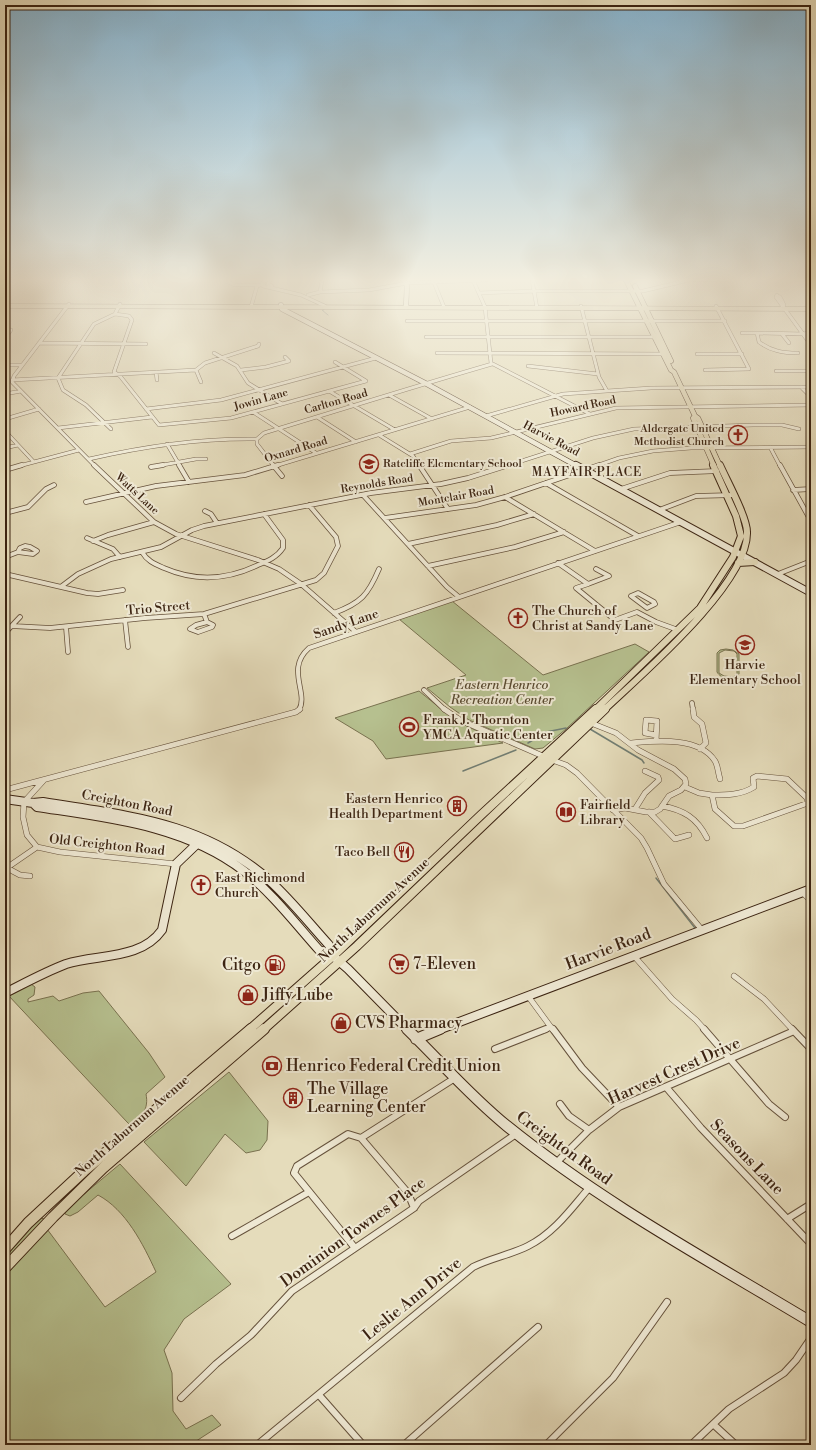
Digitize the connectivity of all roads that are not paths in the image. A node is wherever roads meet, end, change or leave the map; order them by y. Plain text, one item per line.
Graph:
1 (36, 348) edge
2 (79, 348) edge
3 (123, 348) edge
4 (253, 348) edge
5 (357, 348) edge
6 (490, 348) edge
7 (593, 348) edge
8 (661, 348) edge
9 (663, 348) edge
10 (739, 348) edge
11 (769, 348) edge
12 (214, 353) dead end
13 (437, 353) dead end
14 (490, 353) junction
15 (798, 353) dead end
16 (594, 354) junction
17 (665, 354) junction
18 (697, 354) dead end
19 (742, 354) junction
20 (285, 357) dead end
21 (221, 358) junction
22 (376, 358) junction
23 (335, 362) dead end
24 (492, 364) junction
25 (5, 365) edge
26 (22, 366) junction
27 (528, 366) dead end
28 (342, 367) junction
29 (196, 370) junction
30 (241, 370) junction
31 (705, 370) dead end
32 (776, 371) dead end
33 (811, 371) edge
34 (156, 372) junction
35 (117, 374) junction
36 (598, 374) junction
37 (58, 378) junction
38 (12, 380) junction
39 (157, 380) dead end
40 (201, 382) dead end
41 (425, 383) junction
42 (801, 387) junction
43 (811, 387) edge
44 (682, 388) junction
45 (259, 390) junction
46 (21, 391) junction
47 (329, 391) junction
48 (607, 391) junction
49 (5, 394) edge
50 (389, 394) junction
51 (554, 396) junction
52 (811, 397) edge
53 (282, 404) junction
54 (811, 405) edge
55 (354, 406) junction
56 (690, 406) junction
57 (470, 408) junction
58 (39, 409) junction
59 (146, 409) junction
60 (253, 412) junction
61 (590, 414) junction
62 (486, 416) junction
63 (152, 417) junction
64 (317, 417) junction
65 (5, 419) edge
66 (432, 419) junction
67 (104, 422) junction
68 (700, 427) junction
69 (58, 428) junction
70 (277, 428) junction
71 (111, 429) dead end
72 (799, 429) dead end
73 (395, 430) junction
74 (5, 431) edge
75 (515, 432) junction
76 (379, 435) junction
77 (257, 439) junction
78 (356, 442) junction
79 (167, 444) junction
80 (18, 445) junction
81 (770, 447) junction
82 (811, 447) edge
83 (5, 448) edge
84 (709, 448) junction
85 (79, 450) junction
86 (551, 451) junction
87 (316, 453) junction
88 (410, 454) junction
89 (89, 459) junction
90 (206, 459) dead end
91 (33, 461) junction
92 (178, 462) junction
93 (274, 466) junction
94 (151, 467) dead end
95 (5, 470) edge
96 (585, 470) junction
97 (716, 471) junction
98 (723, 471) junction
99 (282, 476) dead end
100 (189, 482) junction
101 (546, 484) junction
102 (54, 485) dead end
103 (431, 485) junction
104 (621, 489) junction
105 (811, 489) edge
106 (793, 490) junction
107 (123, 494) junction
108 (363, 495) junction
109 (727, 495) junction
110 (734, 495) junction
111 (505, 497) junction
112 (86, 502) dead end
113 (309, 505) junction
114 (448, 509) junction
115 (659, 510) junction
116 (205, 511) dead end
117 (5, 513) edge
118 (264, 514) junction
119 (534, 514) junction
120 (385, 518) junction
121 (811, 520) edge
122 (154, 522) junction
123 (681, 522) junction
124 (217, 523) junction
125 (564, 532) junction
126 (181, 536) junction
127 (638, 536) junction
128 (87, 538) dead end
129 (93, 541) junction
130 (408, 544) junction
131 (595, 551) junction
132 (18, 552) dead end
133 (142, 552) junction
134 (736, 552) junction
135 (742, 555) junction
136 (5, 557) edge
137 (120, 557) junction
138 (811, 561) edge
139 (264, 562) junction
140 (755, 562) junction
141 (558, 563) junction
142 (738, 563) junction
143 (428, 566) junction
144 (380, 568) dead end
145 (596, 569) dead end
146 (5, 574) edge
147 (778, 574) junction
148 (301, 584) junction
149 (588, 584) junction
150 (62, 586) junction
151 (123, 590) dead end
152 (811, 593) edge
153 (459, 597) junction
154 (647, 608) junction
155 (637, 612) junction
156 (334, 613) junction
157 (204, 614) junction
158 (20, 616) dead end
159 (125, 620) junction
160 (207, 622) junction
161 (12, 626) junction
162 (66, 626) junction
163 (678, 630) junction
164 (356, 632) junction
165 (5, 633) edge
166 (128, 647) dead end
167 (68, 652) dead end
168 (424, 690) dead end
169 (692, 704) dead end
170 (591, 723) junction
171 (656, 734) dead end
172 (656, 741) junction
173 (630, 743) junction
174 (700, 749) junction
175 (544, 756) junction
176 (553, 760) junction
177 (645, 771) dead end
178 (720, 779) dead end
179 (44, 780) junction
180 (685, 787) junction
181 (5, 790) edge
182 (712, 795) junction
183 (5, 799) edge
184 (24, 802) junction
185 (662, 806) junction
186 (635, 809) junction
187 (613, 810) junction
188 (649, 812) junction
189 (689, 835) dead end
190 (707, 838) dead end
191 (201, 841) junction
192 (37, 847) junction
193 (176, 864) junction
194 (6, 869) edge
195 (30, 876) dead end
196 (811, 889) edge
197 (802, 892) junction
198 (811, 901) edge
199 (702, 930) junction
200 (634, 956) junction
201 (336, 959) junction
202 (734, 976) dead end
203 (5, 993) edge
204 (528, 996) junction
205 (551, 1027) junction
206 (794, 1031) junction
207 (416, 1039) junction
208 (496, 1049) dead end
209 (811, 1049) edge
210 (730, 1059) junction
211 (455, 1078) junction
212 (666, 1087) junction
213 (560, 1104) dead end
214 (619, 1107) junction
215 (785, 1117) dead end
216 (589, 1130) junction
217 (516, 1134) junction
218 (360, 1138) junction
219 (555, 1164) junction
220 (589, 1188) junction
221 (309, 1192) junction
222 (811, 1204) edge
223 (414, 1208) junction
224 (787, 1218) junction
225 (232, 1236) dead end
226 (811, 1244) edge
227 (354, 1248) junction
228 (5, 1249) edge
229 (5, 1268) edge
230 (667, 1302) dead end
231 (811, 1322) edge
232 (538, 1327) dead end
233 (811, 1338) edge
234 (318, 1395) junction
235 (181, 1398) dead end
236 (713, 1424) junction
237 (258, 1445) edge
238 (363, 1445) edge
239 (404, 1445) edge
240 (546, 1445) edge
241 (691, 1445) edge
242 (736, 1445) edge

1 - 26 street
2 - 37 street
3 - 35 street
4 - 21 street
5 - 22 street, Harvie Road
6 - 14 street
7 - 16 street
8 - 17 main road
9 - 17 main road
10 - 19 street
11 - 15 street
12 - 21 street
13 - 14 street
14 - 16 street
14 - 24 street
16 - 17 street
16 - 36 street
17 - 44 main road
18 - 19 street
19 - 31 street
20 - 30 street
21 - 29 street
21 - 30 street
22 - 28 street
22 - 41 street, Harvie Road
23 - 28 street
24 - 41 street, Carlton Road
24 - 51 street
25 - 26 street
26 - 38 street
27 - 36 street
28 - 45 street
28 - 47 street, Jowin Lane
29 - 34 street
29 - 40 street
30 - 45 street
32 - 33 street
34 - 35 street
34 - 39 street
35 - 37 street
35 - 59 street
36 - 48 street
37 - 38 street
37 - 67 street
38 - 46 street, Watts Lane
41 - 50 street, Carlton Road
41 - 57 street, Harvie Road
42 - 43 street
42 - 44 street
42 - 52 street
44 - 48 street
44 - 56 main road
45 - 53 street
45 - 59 street
46 - 49 street
46 - 58 street, Watts Lane
47 - 53 street, Jowin Lane
47 - 55 street
48 - 51 street
50 - 55 street, Carlton Road
50 - 66 street
51 - 61 street
51 - 62 street
53 - 60 street, Jowin Lane
54 - 56 street, Howard Road
55 - 64 street, Carlton Road
55 - 73 street
56 - 61 street, Howard Road
56 - 68 main road
57 - 62 street, Harvie Road
57 - 66 street, Oxnard Road
58 - 65 street
58 - 69 street, Watts Lane
59 - 63 street
60 - 63 street, Jowin Lane
60 - 70 street
61 - 75 street, Howard Road
62 - 75 street, Harvie Road
63 - 67 street
64 - 70 street, Carlton Road
64 - 78 street
66 - 73 street, Oxnard Road
67 - 69 street
67 - 71 street
68 - 72 street, Reynolds Road
68 - 84 main road
68 - 86 street, Reynolds Road
69 - 85 street, Watts Lane
70 - 77 street, Carlton Road
70 - 87 street
73 - 76 street, Oxnard Road
74 - 80 street
75 - 86 street, Harvie Road
75 - 88 street, Howard Road
76 - 78 street, Oxnard Road
76 - 88 street
77 - 79 street
77 - 93 street
78 - 87 street, Oxnard Road
79 - 89 street
79 - 92 street
80 - 83 street
80 - 91 street
81 - 82 street, Montclair Road
81 - 84 street, Montclair Road
81 - 106 street
84 - 96 street, Montclair Road
84 - 97 main road
84 - 98 main road, North Laburnum Avenue
85 - 89 street, Watts Lane
85 - 91 street
86 - 96 street, Harvie Road
86 - 103 street, Reynolds Road
87 - 93 street, Oxnard Road
88 - 103 street
89 - 107 street, Watts Lane
90 - 92 street
91 - 95 street
92 - 94 street
92 - 100 street
93 - 99 street
93 - 100 street, Oxnard Road
96 - 101 street, Montclair Road
96 - 104 street, Harvie Road
97 - 98 street
97 - 104 street
97 - 109 main road
98 - 110 main road, North Laburnum Avenue
100 - 107 street, Oxnard Road
101 - 111 street, Montclair Road
101 - 127 street
102 - 117 street
103 - 108 street, Reynolds Road
103 - 114 street
104 - 115 street, Harvie Road
105 - 106 street
106 - 121 street
107 - 112 street, Oxnard Road
107 - 122 street, Watts Lane
108 - 113 street, Reynolds Road
108 - 120 street
109 - 110 street
109 - 115 street
109 - 134 main road
110 - 135 main road, North Laburnum Avenue
111 - 114 street, Montclair Road
111 - 119 street
113 - 118 street, Reynolds Road
113 - 148 street, Trio Street
114 - 120 street, Montclair Road
115 - 123 street, Harvie Road
116 - 124 street
118 - 124 street, Reynolds Road
118 - 139 street
119 - 125 street
119 - 130 street
120 - 130 street
122 - 126 street, Watts Lane
122 - 129 street
123 - 127 street, Sandy Lane
123 - 134 street, Harvie Road
124 - 126 street, Reynolds Road
125 - 131 street
125 - 143 street
126 - 133 street, Reynolds Road
126 - 139 street, Watts Lane
127 - 131 street, Sandy Lane
128 - 129 street
129 - 137 street
130 - 143 street
131 - 141 street, Sandy Lane
132 - 136 street
133 - 137 street, Reynolds Road
133 - 139 street
134 - 135 street, Harvie Road
134 - 163 main road, North Laburnum Avenue
135 - 140 street, Harvie Road
135 - 142 main road, North Laburnum Avenue
137 - 150 street, Reynolds Road
138 - 147 street
139 - 148 street, Watts Lane
140 - 142 main road
140 - 147 street, Harvie Road
141 - 149 street
141 - 153 street, Sandy Lane
142 - 170 main road, North Laburnum Avenue
143 - 153 street
144 - 156 street
145 - 149 street
146 - 150 street
147 - 152 street, Harvie Road
148 - 156 street, Watts Lane
148 - 157 street, Trio Street
149 - 155 street
150 - 151 street
153 - 164 street, Sandy Lane
154 - 154 street
154 - 155 street
155 - 163 street
156 - 164 street, Watts Lane
157 - 159 street, Trio Street
157 - 160 street
158 - 161 street
159 - 162 street, Trio Street
159 - 166 street
160 - 160 street
161 - 162 street, Trio Street
161 - 165 street
162 - 167 street
163 - 175 main road, North Laburnum Avenue
164 - 179 street, Sandy Lane
168 - 175 street
169 - 174 street
170 - 173 street
170 - 176 main road, North Laburnum Avenue
171 - 172 street
172 - 173 street
172 - 174 street
173 - 180 street
174 - 178 street
175 - 176 street
175 - 201 main road, North Laburnum Avenue
176 - 187 street
176 - 201 main road, North Laburnum Avenue
177 - 186 street
179 - 181 street, Sandy Lane
179 - 184 street
180 - 182 street
180 - 185 street
182 - 182 street
183 - 184 street, Creighton Road
184 - 191 street, Creighton Road
184 - 192 street, Old Creighton Road
185 - 188 street
185 - 190 street
186 - 187 street
186 - 188 street
187 - 199 street
188 - 189 street
191 - 193 street
191 - 201 street, Creighton Road
192 - 193 street, Old Creighton Road
192 - 194 street
193 - 203 street
194 - 195 street
196 - 197 street, Harvie Road
197 - 198 street
197 - 199 street, Harvie Road
199 - 200 street, Harvie Road
200 - 204 street, Harvie Road
200 - 210 street
201 - 207 street, Creighton Road
201 - 228 main road, North Laburnum Avenue
201 - 229 main road, North Laburnum Avenue
202 - 206 street
204 - 205 street
204 - 207 street, Harvie Road
205 - 208 street
205 - 214 street
206 - 209 street
206 - 210 street, Harvest Crest Drive
207 - 211 street, Creighton Road
210 - 212 street, Harvest Crest Drive
210 - 215 street
211 - 217 street, Creighton Road
211 - 218 street
212 - 214 street, Harvest Crest Drive
212 - 224 street, Seasons Lane
213 - 216 street
214 - 216 street, Harvest Crest Drive
216 - 219 street, Harvest Crest Drive
217 - 219 street, Creighton Road
217 - 223 street, Dominion Townes Place
218 - 221 street
218 - 223 street
219 - 220 street, Creighton Road
220 - 231 street, Creighton Road
220 - 234 street, Leslie Ann Drive
221 - 225 street
221 - 227 street
222 - 224 street
223 - 227 street, Dominion Townes Place
224 - 226 street, Seasons Lane
227 - 235 street, Dominion Townes Place
230 - 240 street
232 - 239 street
233 - 236 street
234 - 237 street, Leslie Ann Drive
234 - 238 street
236 - 241 street
236 - 242 street

